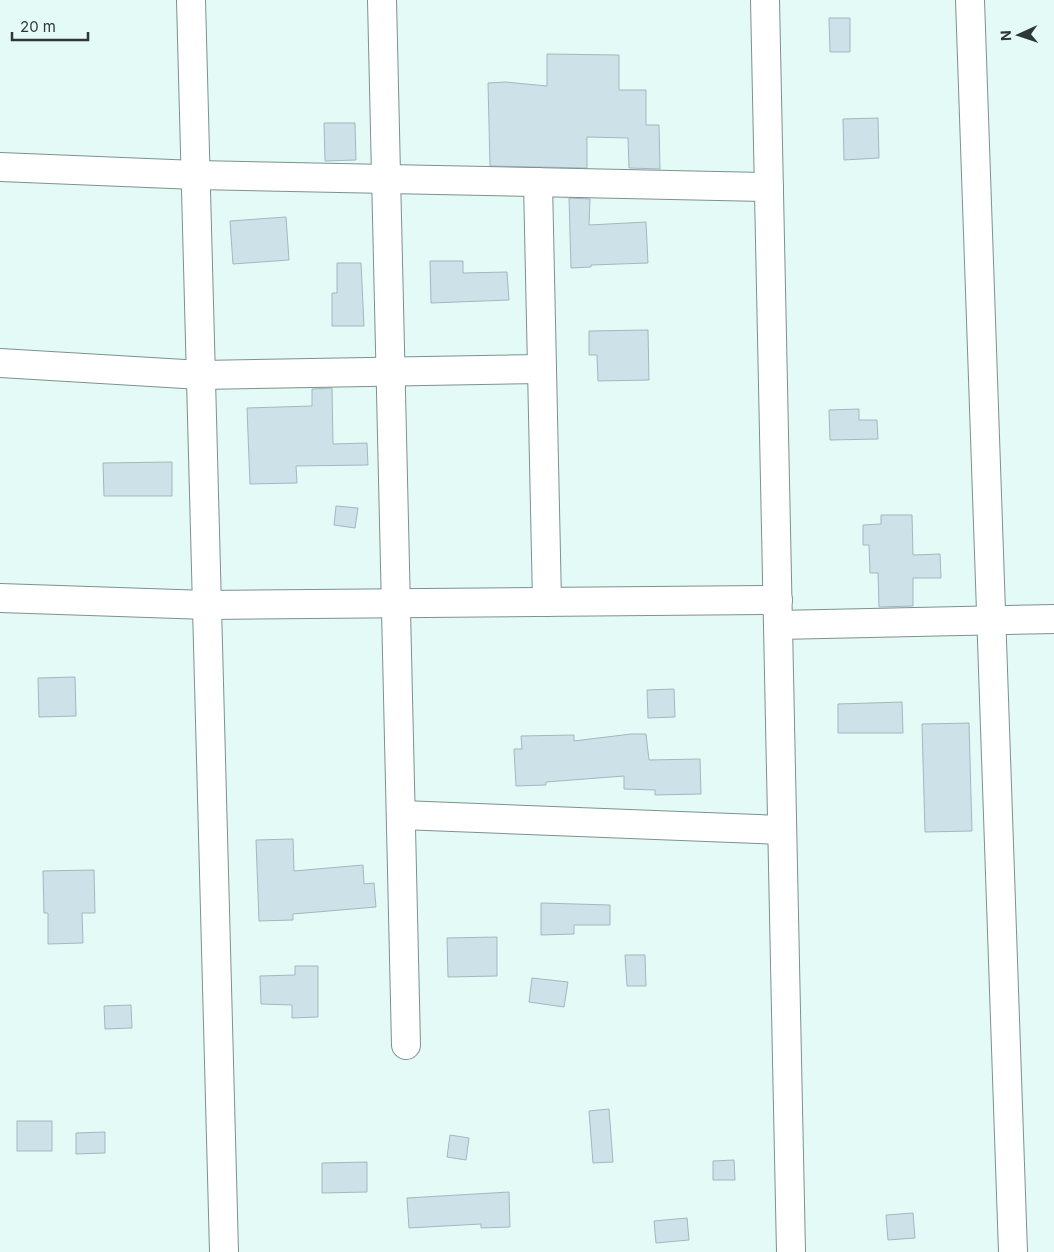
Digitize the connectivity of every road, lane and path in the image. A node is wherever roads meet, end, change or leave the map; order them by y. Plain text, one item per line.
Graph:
1 (191, 0) edge
2 (382, 0) edge
3 (765, 0) edge
4 (970, 0) edge
5 (0, 167) edge
6 (196, 175) junction
7 (386, 179) junction
8 (538, 182) junction
9 (769, 187) junction
10 (0, 364) edge
11 (542, 369) junction
12 (391, 372) junction
13 (201, 375) junction
14 (0, 598) edge
15 (548, 602) junction
16 (396, 604) junction
17 (207, 605) junction
18 (778, 613) junction
19 (1054, 618) edge
20 (992, 620) junction
21 (401, 815) junction
22 (782, 830) junction
23 (406, 1045) dead end
24 (224, 1252) edge
25 (791, 1252) edge
26 (1013, 1252) edge

1 - 6 street
2 - 7 street
3 - 9 street
4 - 20 street
5 - 6 street
6 - 7 street
6 - 13 street
7 - 8 street
7 - 12 street
8 - 9 street
8 - 11 street
9 - 18 street
10 - 13 street
11 - 12 street
11 - 15 street
12 - 13 street
12 - 16 street
13 - 17 street
14 - 17 street
15 - 16 street
15 - 18 street
16 - 17 street
16 - 21 street
17 - 24 street
18 - 20 street
18 - 22 street
19 - 20 street
20 - 26 street
21 - 22 street
21 - 23 street
22 - 25 street

